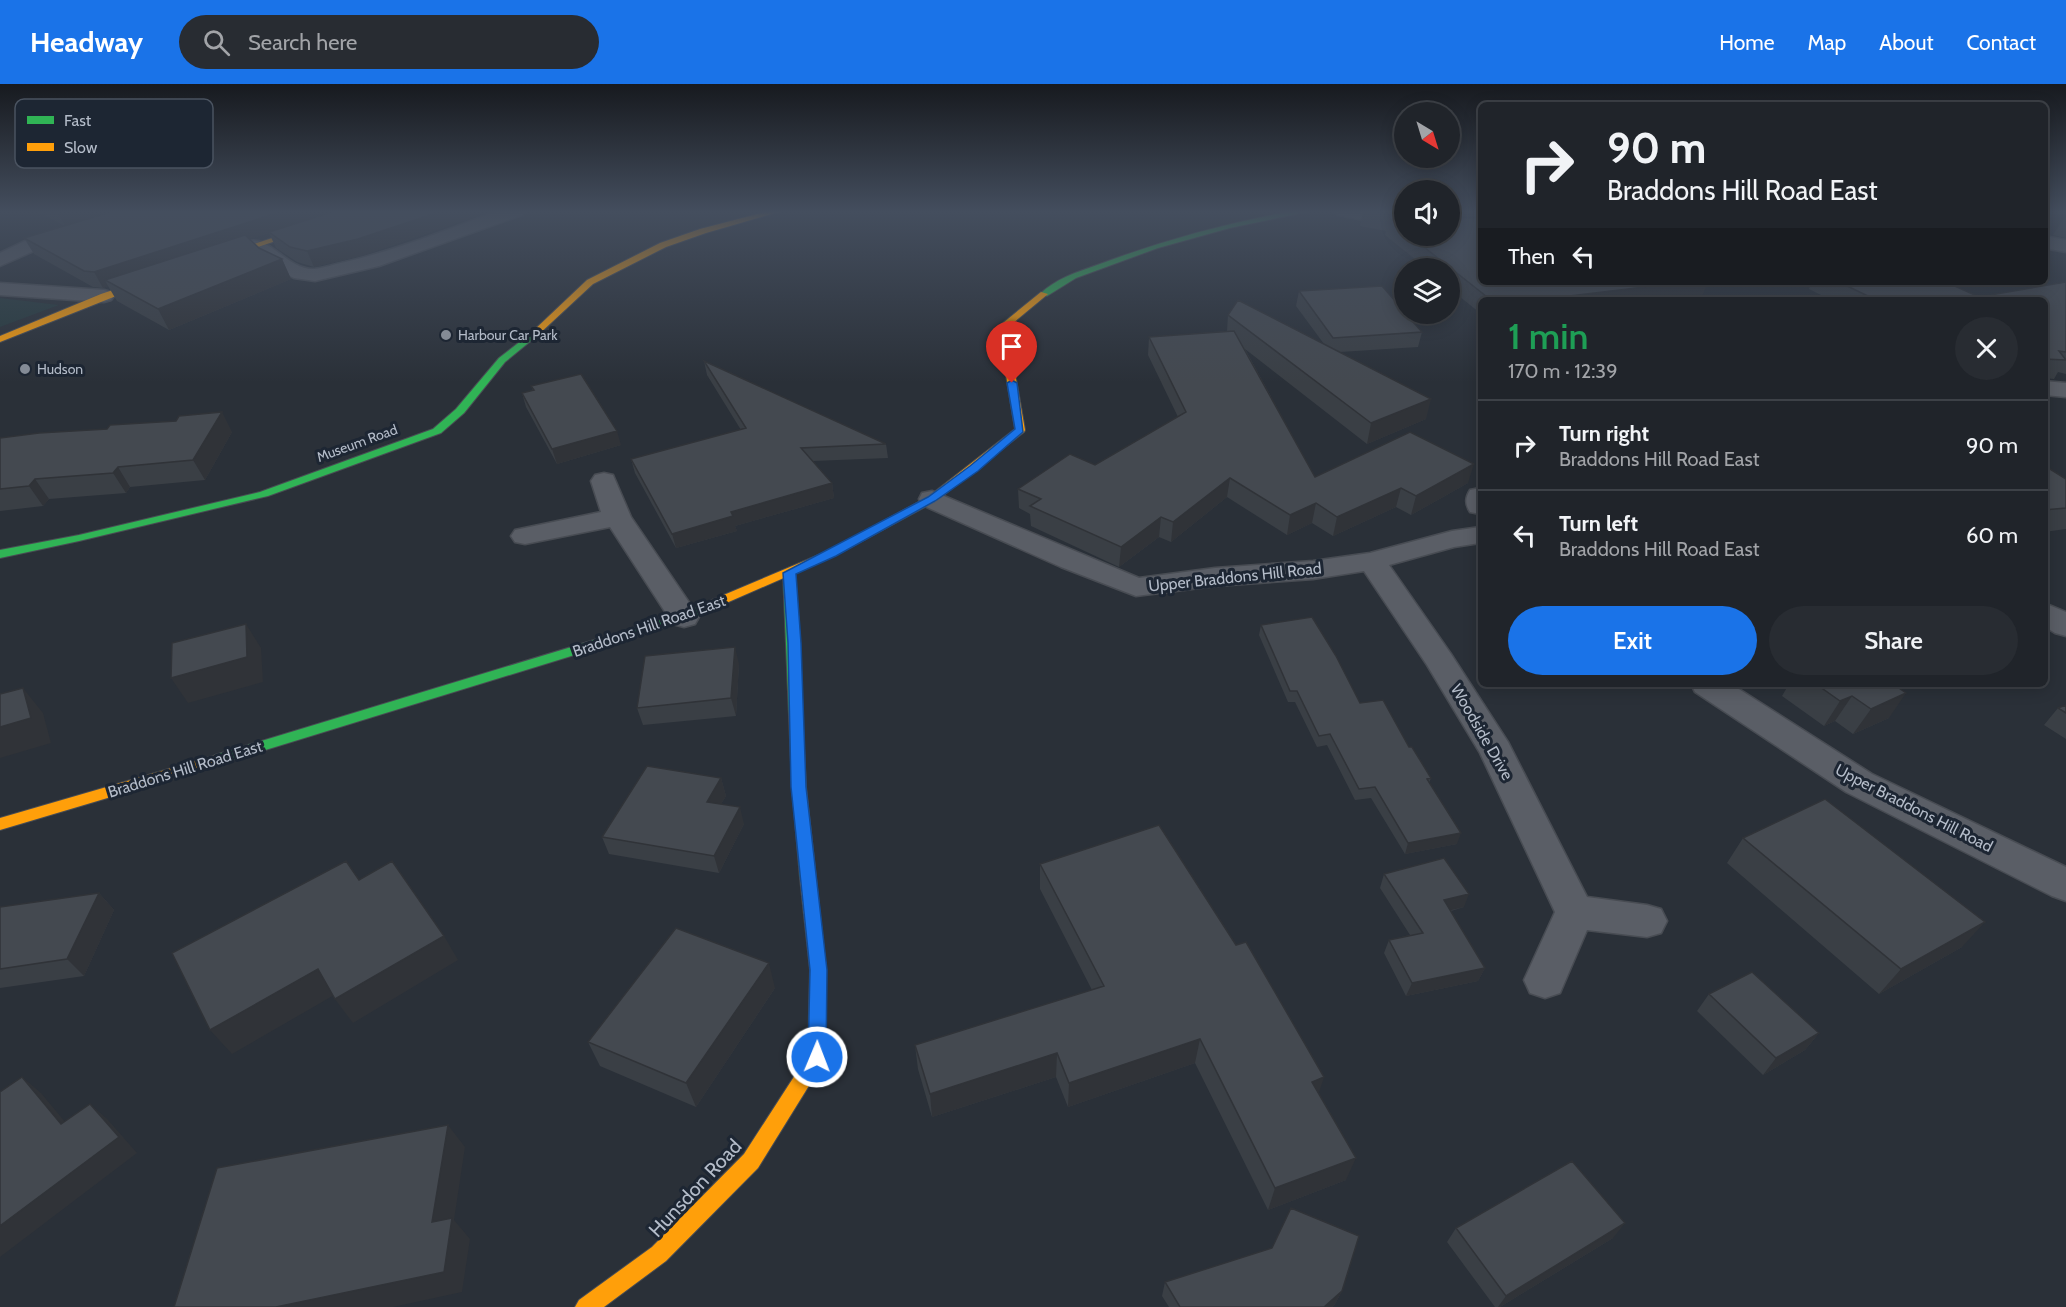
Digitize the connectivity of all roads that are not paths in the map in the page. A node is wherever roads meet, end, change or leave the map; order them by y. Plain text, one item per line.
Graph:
1 (289, 268) edge
2 (345, 268) edge
3 (617, 268) edge
4 (1095, 268) edge
5 (169, 274) edge
6 (0, 289) edge
7 (104, 296) junction
8 (0, 339) edge
9 (2048, 388) edge
10 (2066, 390) edge
11 (604, 481) dead end
12 (932, 499) junction
13 (617, 517) junction
14 (1478, 535) edge
15 (525, 536) dead end
16 (0, 554) edge
17 (1372, 561) junction
18 (789, 573) junction
19 (2048, 615) edge
20 (684, 617) junction
21 (2066, 626) edge
22 (1712, 687) edge
23 (0, 824) edge
24 (2066, 885) edge
25 (1575, 912) junction
26 (1647, 921) dead end
27 (1545, 980) dead end
28 (586, 1307) edge

1 - 2 street
3 - 16 street, Museum Road
4 - 12 street, Braddons Hill Road East
5 - 7 street
6 - 7 street
7 - 8 street
9 - 10 street
11 - 13 street
12 - 17 street, Upper Braddons Hill Road
12 - 18 street, Braddons Hill Road East
13 - 15 street
13 - 20 street
14 - 17 street, Upper Braddons Hill Road
17 - 25 street, Woodside Drive
18 - 20 street, Braddons Hill Road East
18 - 28 street, Hunsdon Road
19 - 21 street
20 - 23 street, Braddons Hill Road East
22 - 24 street, Upper Braddons Hill Road
25 - 26 street
25 - 27 street

